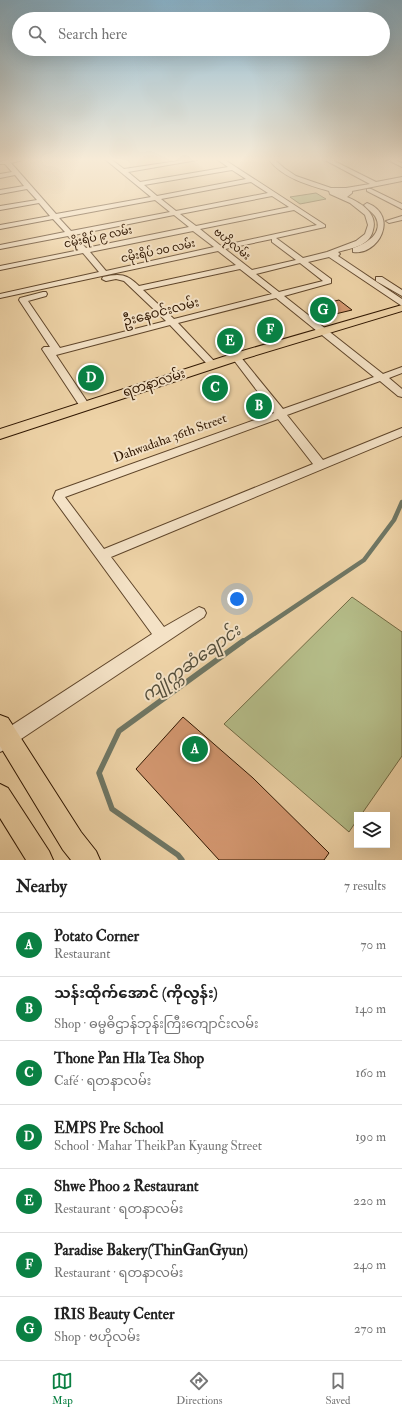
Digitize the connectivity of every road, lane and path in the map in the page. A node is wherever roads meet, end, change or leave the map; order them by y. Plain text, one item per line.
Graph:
1 (144, 200) edge
2 (159, 200) edge
3 (241, 200) edge
4 (282, 200) edge
5 (354, 200) edge
6 (358, 200) edge
7 (389, 200) edge
8 (41, 201) joint
9 (402, 207) edge
10 (0, 208) edge
11 (294, 208) junction
12 (175, 213) junction
13 (55, 216) junction
14 (402, 218) edge
15 (389, 221) dead end
16 (0, 227) edge
17 (195, 228) junction
18 (70, 234) junction
19 (275, 240) dead end
20 (0, 247) edge
21 (220, 249) junction
22 (85, 251) junction
23 (330, 254) junction
24 (343, 255) junction
25 (303, 260) junction
26 (242, 266) junction
27 (0, 268) edge
28 (104, 273) junction
29 (250, 273) junction
30 (137, 289) junction
31 (402, 294) edge
32 (5, 295) edge
33 (278, 295) junction
34 (402, 303) edge
35 (402, 308) edge
36 (172, 322) junction
37 (323, 331) junction
38 (54, 353) junction
39 (236, 356) junction
40 (212, 364) junction
41 (402, 370) edge
42 (381, 377) junction
43 (402, 394) edge
44 (85, 406) junction
45 (279, 414) junction
46 (402, 432) edge
47 (0, 434) edge
48 (321, 466) junction
49 (103, 555) junction
50 (198, 613) dead end
51 (162, 636) junction
52 (2, 736) edge
53 (0, 796) edge
54 (40, 860) edge
55 (87, 860) edge

1 - 13 street
2 - 12 street, ဗဟိုလမ်း
3 - 12 street
4 - 11 street
5 - 23 street
6 - 24 street
7 - 9 street
8 - 10 street
8 - 13 street
11 - 17 street, ငမိုးရိပ် ၉ လမ်း
11 - 21 street, ငမိုးရိပ် ၁၀ လမ်း
12 - 17 street, ဗဟိုလမ်း
12 - 18 street
13 - 16 street
13 - 18 street
14 - 15 street
17 - 21 street, ဗဟိုလမ်း
17 - 22 street, ငမိုးရိပ် ၉ လမ်း
18 - 20 street
18 - 22 street
19 - 25 street
21 - 26 street, ဗဟိုလမ်း
21 - 28 street, ငမိုးရိပ် ၁၀ လမ်း
22 - 27 street, ငမိုးရိပ် ၉ လမ်း
22 - 28 street
23 - 24 street
23 - 25 street
23 - 34 street
24 - 31 street
25 - 29 street
25 - 33 street, ဦးနေဝင်းလမ်း
26 - 29 street, ဗဟိုလမ်း
26 - 30 street
28 - 32 street, ငမိုးရိပ် ၁၀ လမ်း
29 - 33 street, ဗဟိုလမ်း
30 - 36 street
30 - 38 street
32 - 38 street
33 - 36 street, ဦးနေဝင်းလမ်း
33 - 37 street, ဗဟိုလမ်း
35 - 37 main road, ရတနာလမ်း
36 - 38 street, ဦးနေဝင်းလမ်း
36 - 40 street
37 - 39 main road, ရတနာလမ်း
37 - 42 street, ဗဟိုလမ်း
38 - 44 street
39 - 40 main road, ရတနာလမ်း
39 - 45 street
40 - 44 main road, ရတနာလမ်း
41 - 42 street, Dahwadaha 36th Street
42 - 43 street, ဗဟိုလမ်း
42 - 45 street, Dahwadaha 36th Street
44 - 47 main road, ရတနာလမ်း
45 - 48 street
45 - 49 street, Dahwadaha 36th Street
46 - 48 street
48 - 49 street
49 - 51 street
50 - 51 street
51 - 52 street
52 - 55 main road
53 - 54 main road

